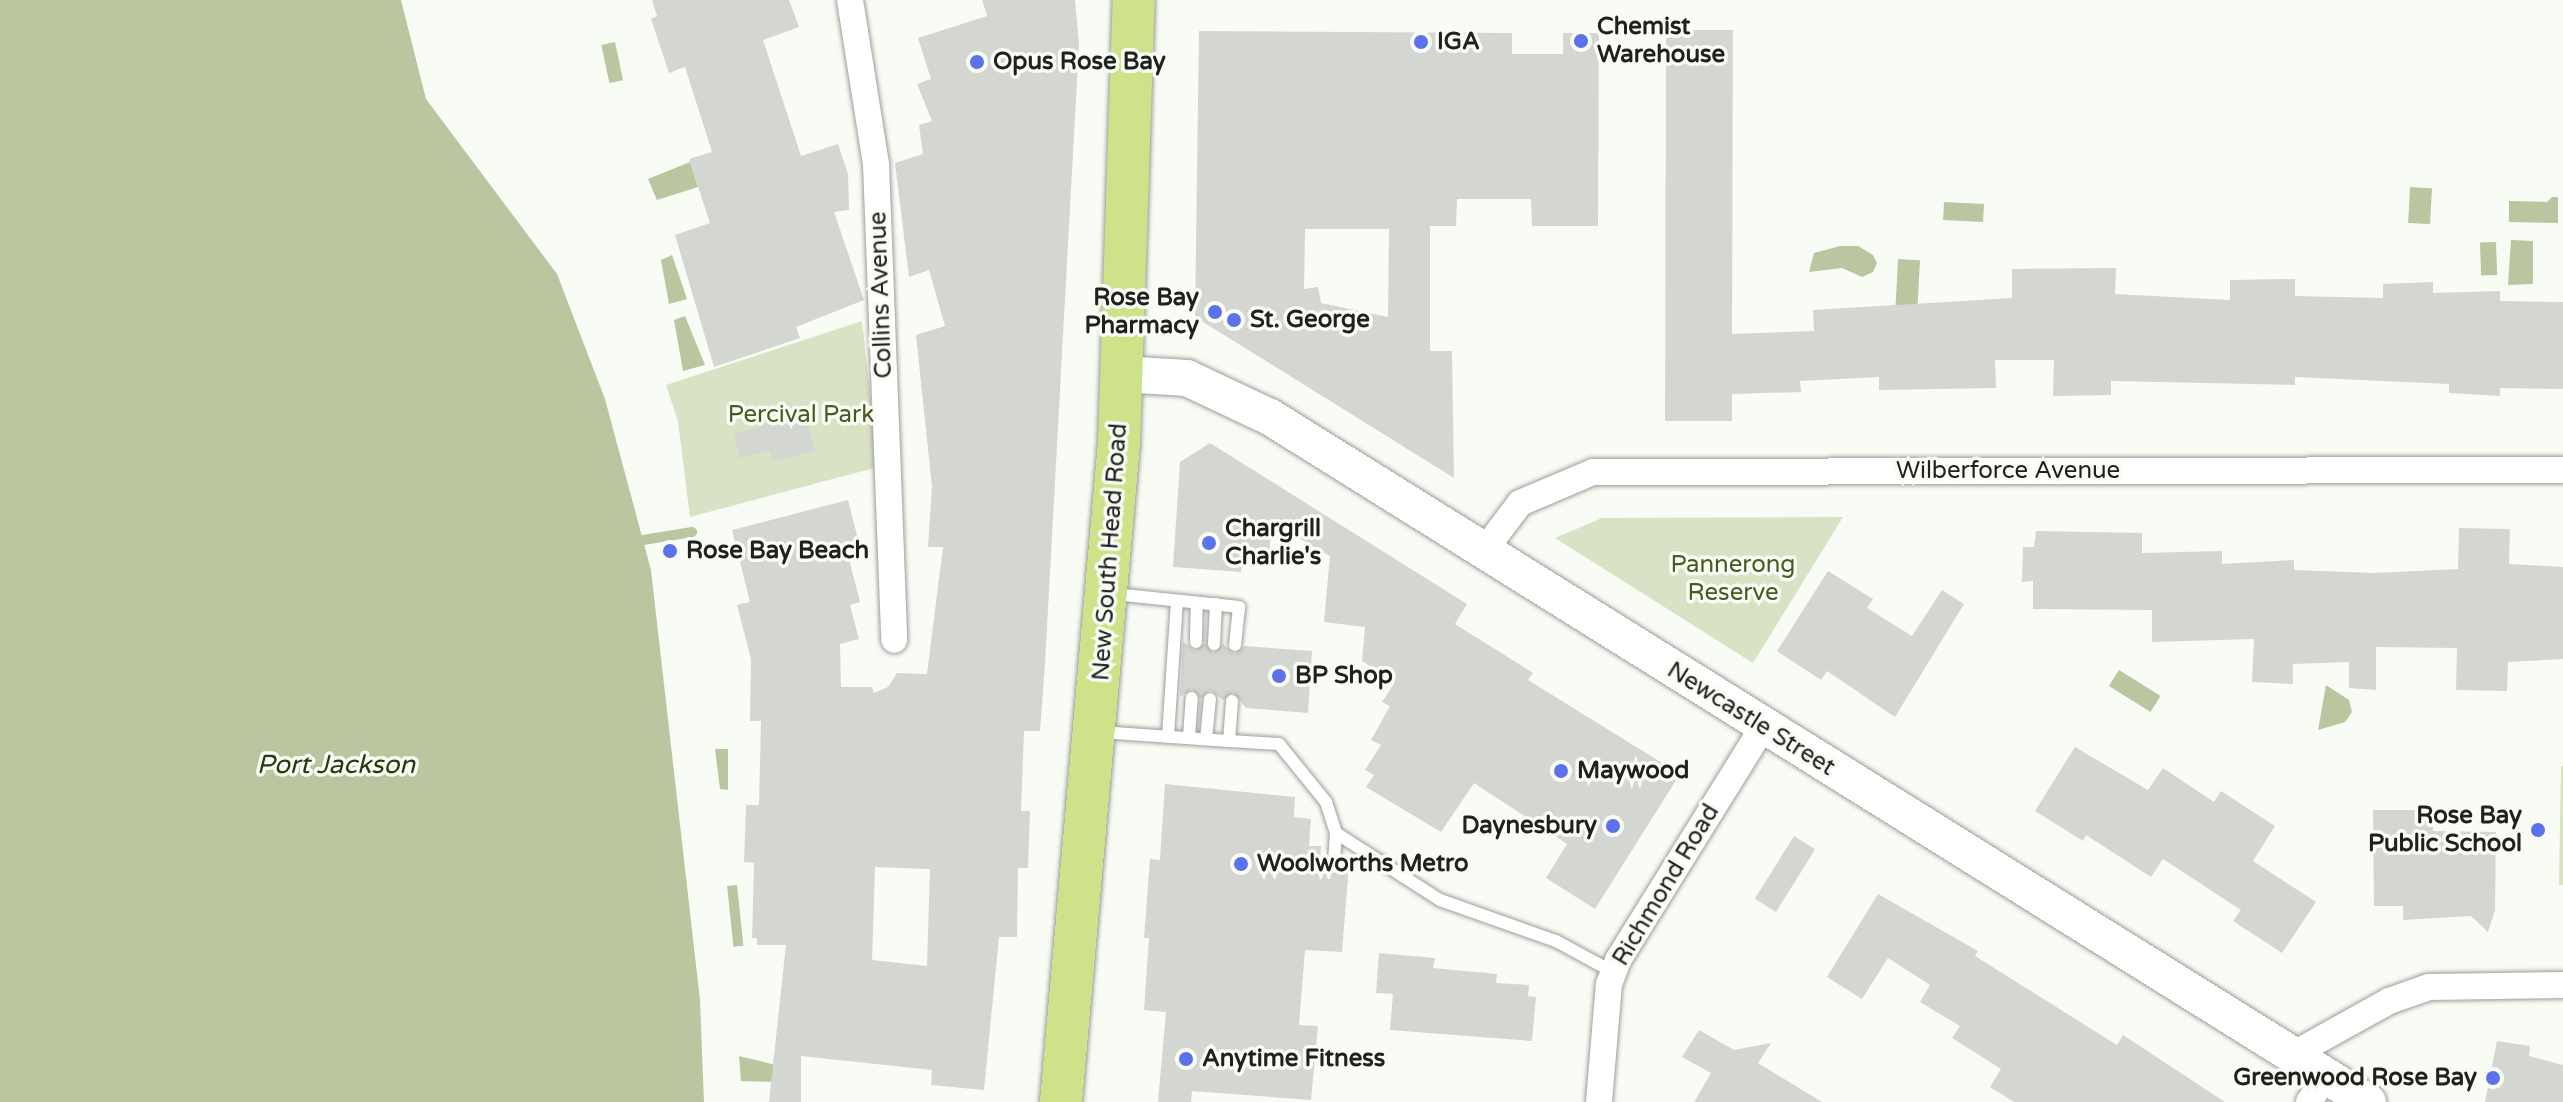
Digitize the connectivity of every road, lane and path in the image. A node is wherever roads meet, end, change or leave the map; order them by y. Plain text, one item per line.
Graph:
1 (850, 0) edge
2 (1134, 0) edge
3 (1121, 374) junction
4 (2563, 470) edge
5 (1483, 552) junction
6 (1106, 594) junction
7 (1177, 601) junction
8 (1197, 603) junction
9 (1216, 604) junction
10 (894, 640) dead end
11 (1196, 642) dead end
12 (1214, 644) dead end
13 (1235, 645) dead end
14 (1192, 698) dead end
15 (1210, 699) dead end
16 (1232, 701) dead end
17 (1763, 727) junction
18 (1097, 731) junction
19 (1168, 736) junction
20 (1189, 737) junction
21 (1206, 739) junction
22 (1229, 741) junction
23 (1336, 833) junction
24 (1334, 864) dead end
25 (1613, 972) junction
26 (2563, 985) edge
27 (2292, 1055) junction
28 (2318, 1089) edge
29 (1061, 1102) edge
30 (1599, 1102) edge
31 (2368, 1102) edge

1 - 10 street, Collins Avenue
2 - 3 main road, New South Head Road
3 - 5 street, Newcastle Street
3 - 6 main road, New South Head Road
4 - 5 street, Wilberforce Avenue
5 - 17 street, Newcastle Street
6 - 7 lane
6 - 18 main road, New South Head Road
7 - 8 lane
7 - 19 lane
8 - 9 lane
8 - 11 lane
9 - 12 lane
9 - 13 lane
14 - 20 lane
15 - 21 lane
16 - 22 lane
17 - 25 street, Richmond Road
17 - 27 street, Newcastle Street
18 - 19 lane
18 - 29 main road, New South Head Road
19 - 20 lane
20 - 21 lane
21 - 22 lane
22 - 23 lane
23 - 24 lane
23 - 25 lane
25 - 30 street, Richmond Road
26 - 27 street
27 - 28 street, Newcastle Street
28 - 31 street, Newcastle Street

